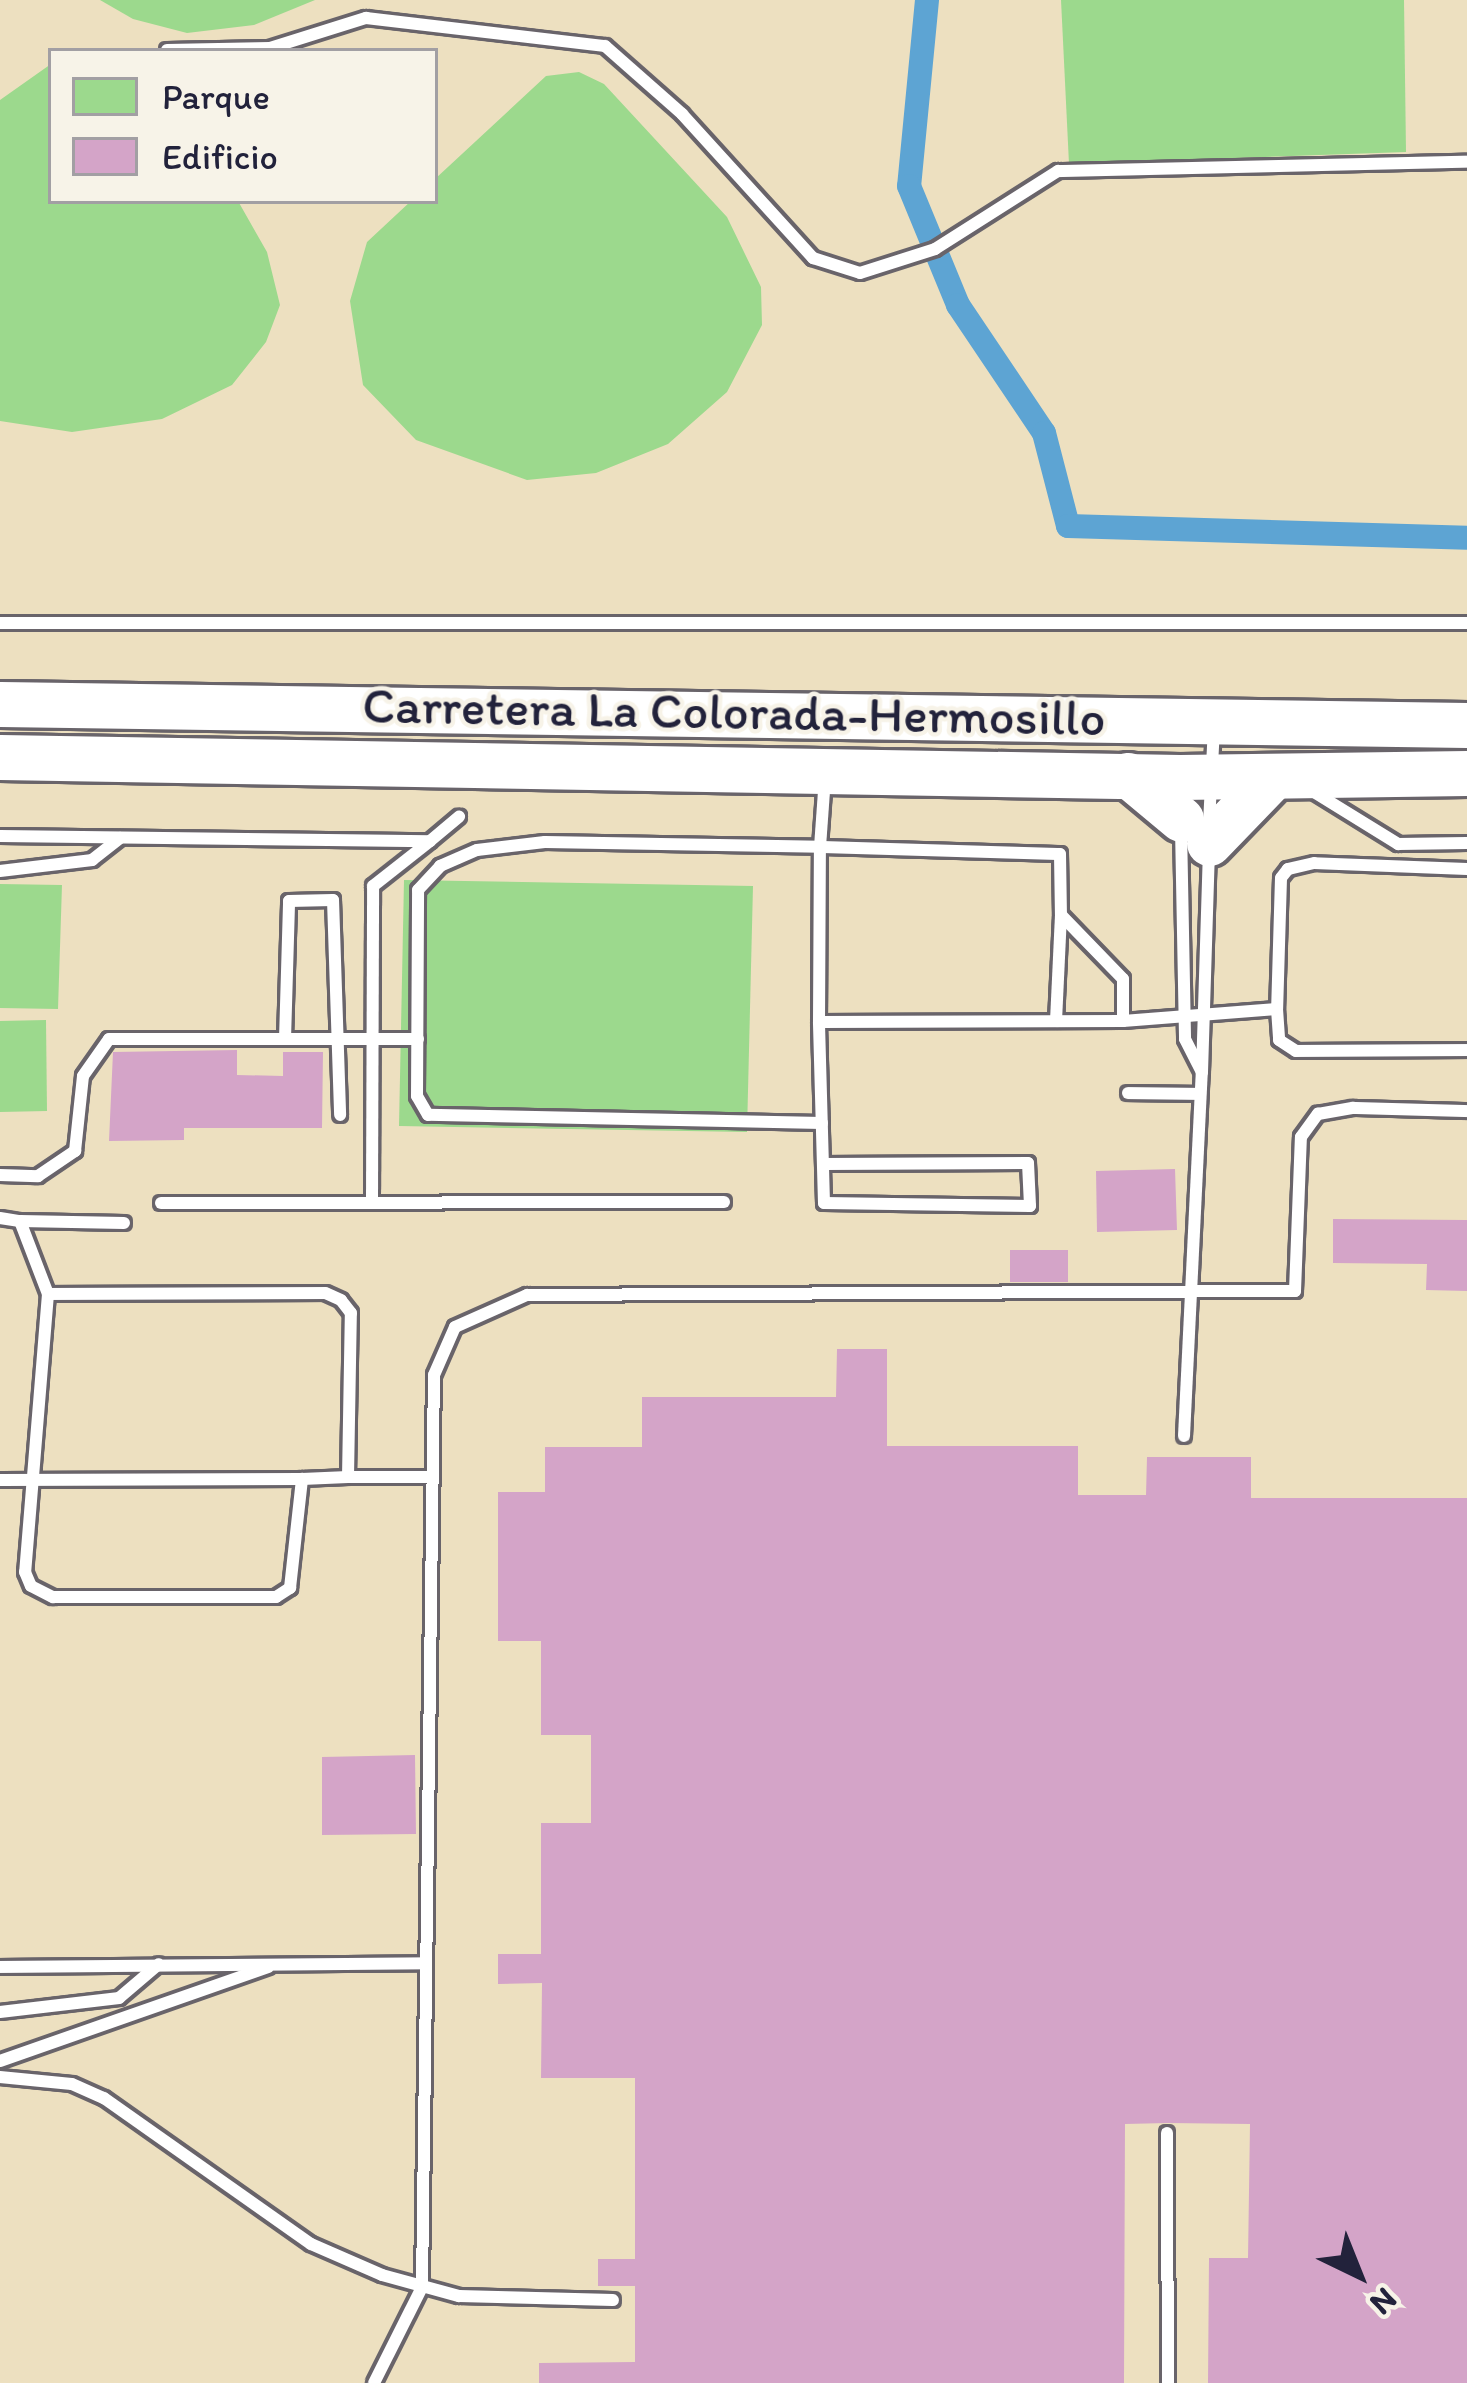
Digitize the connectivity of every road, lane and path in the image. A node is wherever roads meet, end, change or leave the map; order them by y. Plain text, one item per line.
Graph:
1 (270, 48) edge
2 (1467, 162) edge
3 (0, 623) edge
4 (1467, 623) edge
5 (0, 704) edge
6 (1467, 725) edge
7 (0, 757) edge
8 (826, 768) junction
9 (1192, 769) junction
10 (1467, 773) edge
11 (1284, 776) junction
12 (459, 817) dead end
13 (0, 836) edge
14 (122, 838) junction
15 (430, 841) junction
16 (1467, 843) edge
17 (820, 848) junction
18 (1467, 869) edge
19 (0, 871) edge
20 (1061, 915) junction
21 (1277, 1009) junction
22 (1208, 1012) junction
23 (1185, 1016) junction
24 (1056, 1021) junction
25 (1123, 1021) junction
26 (819, 1022) junction
27 (285, 1039) junction
28 (335, 1039) junction
29 (371, 1039) junction
30 (418, 1039) junction
31 (1467, 1050) edge
32 (1202, 1072) junction
33 (1128, 1093) dead end
34 (1200, 1094) junction
35 (1467, 1111) edge
36 (340, 1115) dead end
37 (822, 1123) junction
38 (0, 1157) edge
39 (823, 1164) junction
40 (4, 1175) edge
41 (372, 1202) junction
42 (724, 1202) dead end
43 (161, 1203) dead end
44 (0, 1218) edge
45 (20, 1221) junction
46 (124, 1223) dead end
47 (48, 1294) junction
48 (1190, 1297) junction
49 (1184, 1436) dead end
50 (348, 1477) junction
51 (433, 1477) junction
52 (302, 1479) junction
53 (0, 1480) edge
54 (38, 1480) junction
55 (280, 1962) junction
56 (426, 1963) junction
57 (159, 1964) junction
58 (0, 1967) edge
59 (0, 2012) edge
60 (0, 2061) edge
61 (0, 2077) edge
62 (1167, 2133) dead end
63 (422, 2287) junction
64 (614, 2300) dead end
65 (374, 2383) edge
66 (1168, 2383) edge

1 - 2 lane
3 - 4 lane
5 - 9 highway
6 - 9 highway
7 - 8 highway, Carretera La Colorada-Hermosillo
8 - 9 highway, Carretera La Colorada-Hermosillo
8 - 17 lane
9 - 11 highway, Carretera La Colorada-Hermosillo
9 - 11 highway
9 - 22 lane
9 - 23 lane
10 - 11 highway, Carretera La Colorada-Hermosillo
11 - 16 lane
12 - 15 lane
13 - 14 lane
14 - 15 lane
14 - 19 lane
15 - 29 lane
17 - 20 lane
17 - 26 lane
17 - 30 lane
18 - 21 lane
20 - 24 lane
20 - 25 lane
21 - 22 lane
21 - 31 lane
22 - 23 lane
22 - 32 lane
23 - 25 lane
23 - 32 lane
24 - 25 lane
24 - 26 lane
26 - 37 lane
27 - 28 lane
27 - 28 lane
27 - 40 lane
28 - 29 lane
28 - 36 lane
29 - 30 lane
29 - 41 lane
30 - 37 lane
32 - 34 lane
33 - 34 lane
34 - 48 lane
35 - 48 lane
37 - 39 lane
38 - 40 lane
39 - 39 lane
41 - 42 lane
41 - 43 lane
44 - 45 lane
45 - 46 lane
45 - 47 lane
47 - 50 lane
47 - 54 lane
48 - 49 lane
48 - 51 lane
50 - 51 lane
50 - 52 lane
51 - 56 lane
52 - 54 lane
52 - 54 lane
53 - 54 lane
55 - 56 lane
55 - 57 lane
55 - 60 lane
56 - 63 lane
57 - 58 lane
57 - 59 lane
61 - 63 lane
62 - 66 lane
63 - 64 lane
63 - 65 lane

